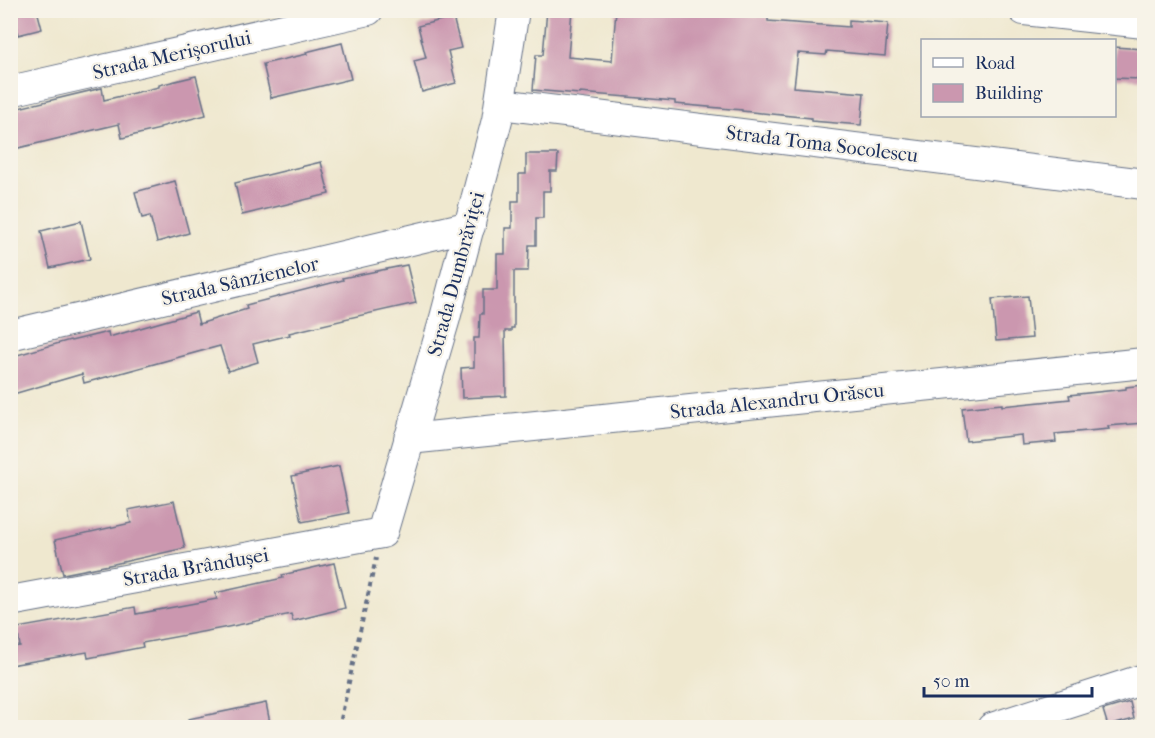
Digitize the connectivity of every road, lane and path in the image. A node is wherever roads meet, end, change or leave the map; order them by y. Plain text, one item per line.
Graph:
1 (368, 10) edge
2 (514, 10) edge
3 (1024, 10) edge
4 (1144, 23) edge
5 (10, 91) edge
6 (500, 104) junction
7 (1144, 184) edge
8 (470, 226) junction
9 (10, 335) edge
10 (1144, 363) edge
11 (409, 439) junction
12 (382, 533) junction
13 (10, 601) edge
14 (1144, 679) edge
15 (339, 728) edge
16 (992, 728) edge

1 - 5 street, Strada Merișorului
2 - 6 street, Strada Dumbrăviței
3 - 4 street
6 - 7 street, Strada Toma Socolescu
6 - 8 street, Strada Dumbrăviței
8 - 9 street, Strada Sânzienelor
8 - 11 street, Strada Dumbrăviței
10 - 11 street, Strada Alexandru Orăscu
11 - 12 street, Strada Dumbrăviței
12 - 13 street, Strada Brândușei
12 - 15 path
14 - 16 street

